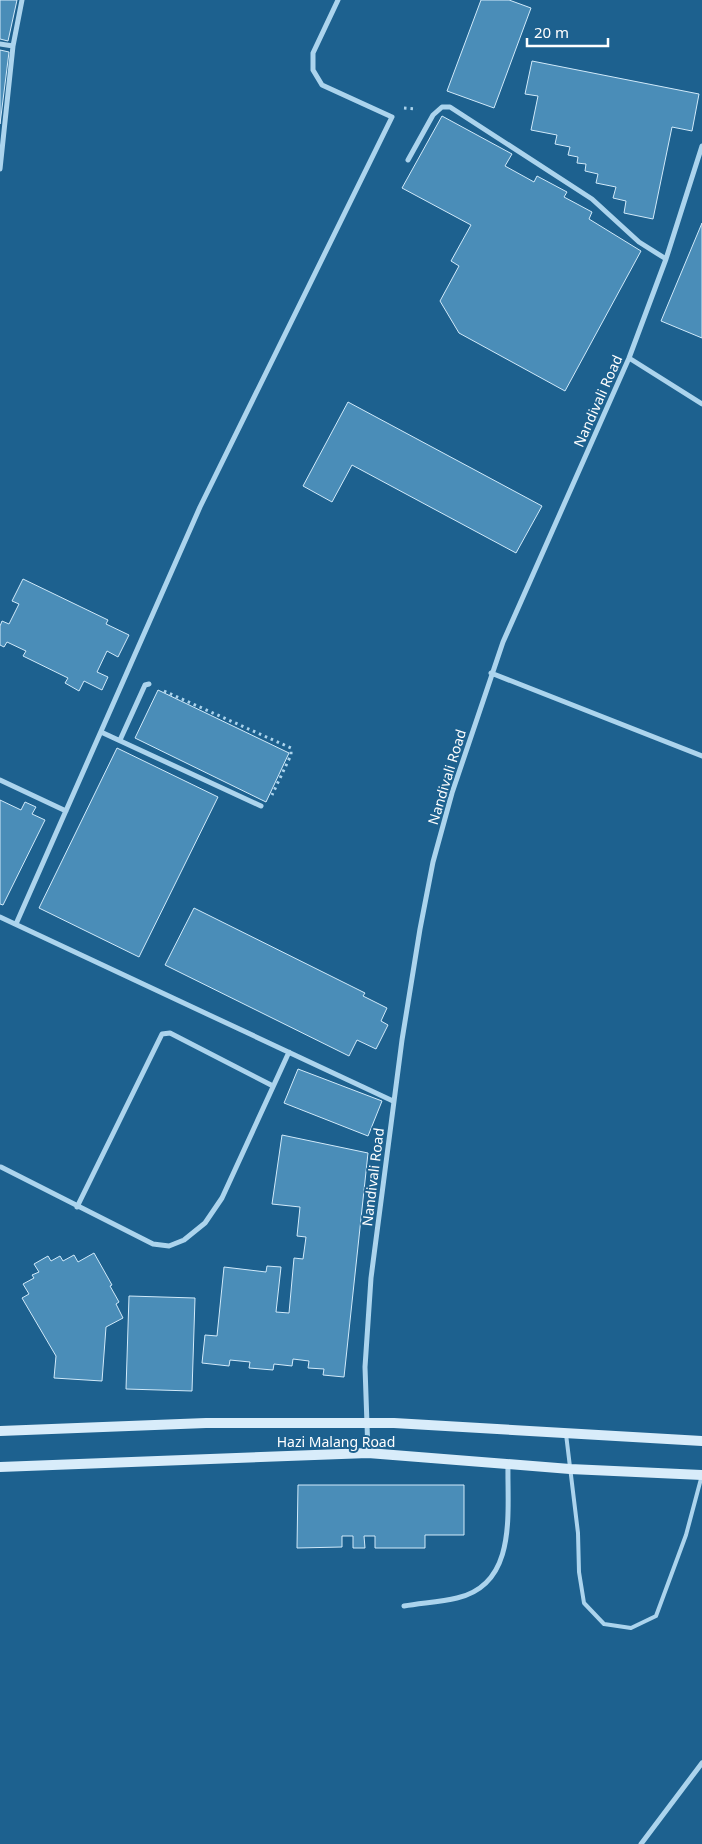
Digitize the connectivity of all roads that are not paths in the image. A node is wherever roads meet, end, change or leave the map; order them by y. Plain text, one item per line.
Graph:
1 (22, 0) edge
2 (338, 0) edge
3 (0, 44) edge
4 (12, 46) junction
5 (702, 146) edge
6 (408, 160) dead end
7 (0, 170) edge
8 (666, 259) junction
9 (629, 358) junction
10 (702, 404) edge
11 (492, 673) junction
12 (149, 684) road end
13 (101, 732) junction
14 (120, 740) junction
15 (702, 756) edge
16 (0, 780) edge
17 (261, 806) road end
18 (66, 811) junction
19 (0, 917) edge
20 (16, 924) junction
21 (289, 1052) junction
22 (273, 1086) junction
23 (394, 1101) junction
24 (1, 1167) edge
25 (77, 1207) junction
26 (367, 1423) junction
27 (0, 1431) edge
28 (566, 1433) junction
29 (702, 1441) edge
30 (368, 1453) junction
31 (508, 1464) junction
32 (0, 1467) edge
33 (570, 1469) junction
34 (702, 1474) edge
35 (404, 1606) dead end
36 (702, 1763) edge
37 (640, 1844) edge

1 - 4 street
2 - 13 street
3 - 4 street
4 - 7 street
5 - 8 street, Nandivali Road
6 - 8 street
8 - 9 street, Nandivali Road
9 - 10 street
9 - 11 street, Nandivali Road
11 - 15 street
11 - 23 street, Nandivali Road
12 - 14 street
13 - 14 street
13 - 18 street
14 - 17 street
16 - 18 street
18 - 20 street
19 - 20 street
20 - 21 street
21 - 22 street
21 - 23 street
22 - 25 street
22 - 25 street
23 - 26 street, Nandivali Road
24 - 25 street
26 - 27 main road, Hazi Malang Road
26 - 28 main road, Hazi Malang Road
26 - 30 street, Nandivali Road
28 - 29 main road, Hazi Malang Road
28 - 33 lane
30 - 31 main road, Hazi Malang Road
30 - 32 main road, Hazi Malang Road
31 - 33 main road, Hazi Malang Road
31 - 35 street
33 - 34 main road, Hazi Malang Road
33 - 34 lane
36 - 37 street

